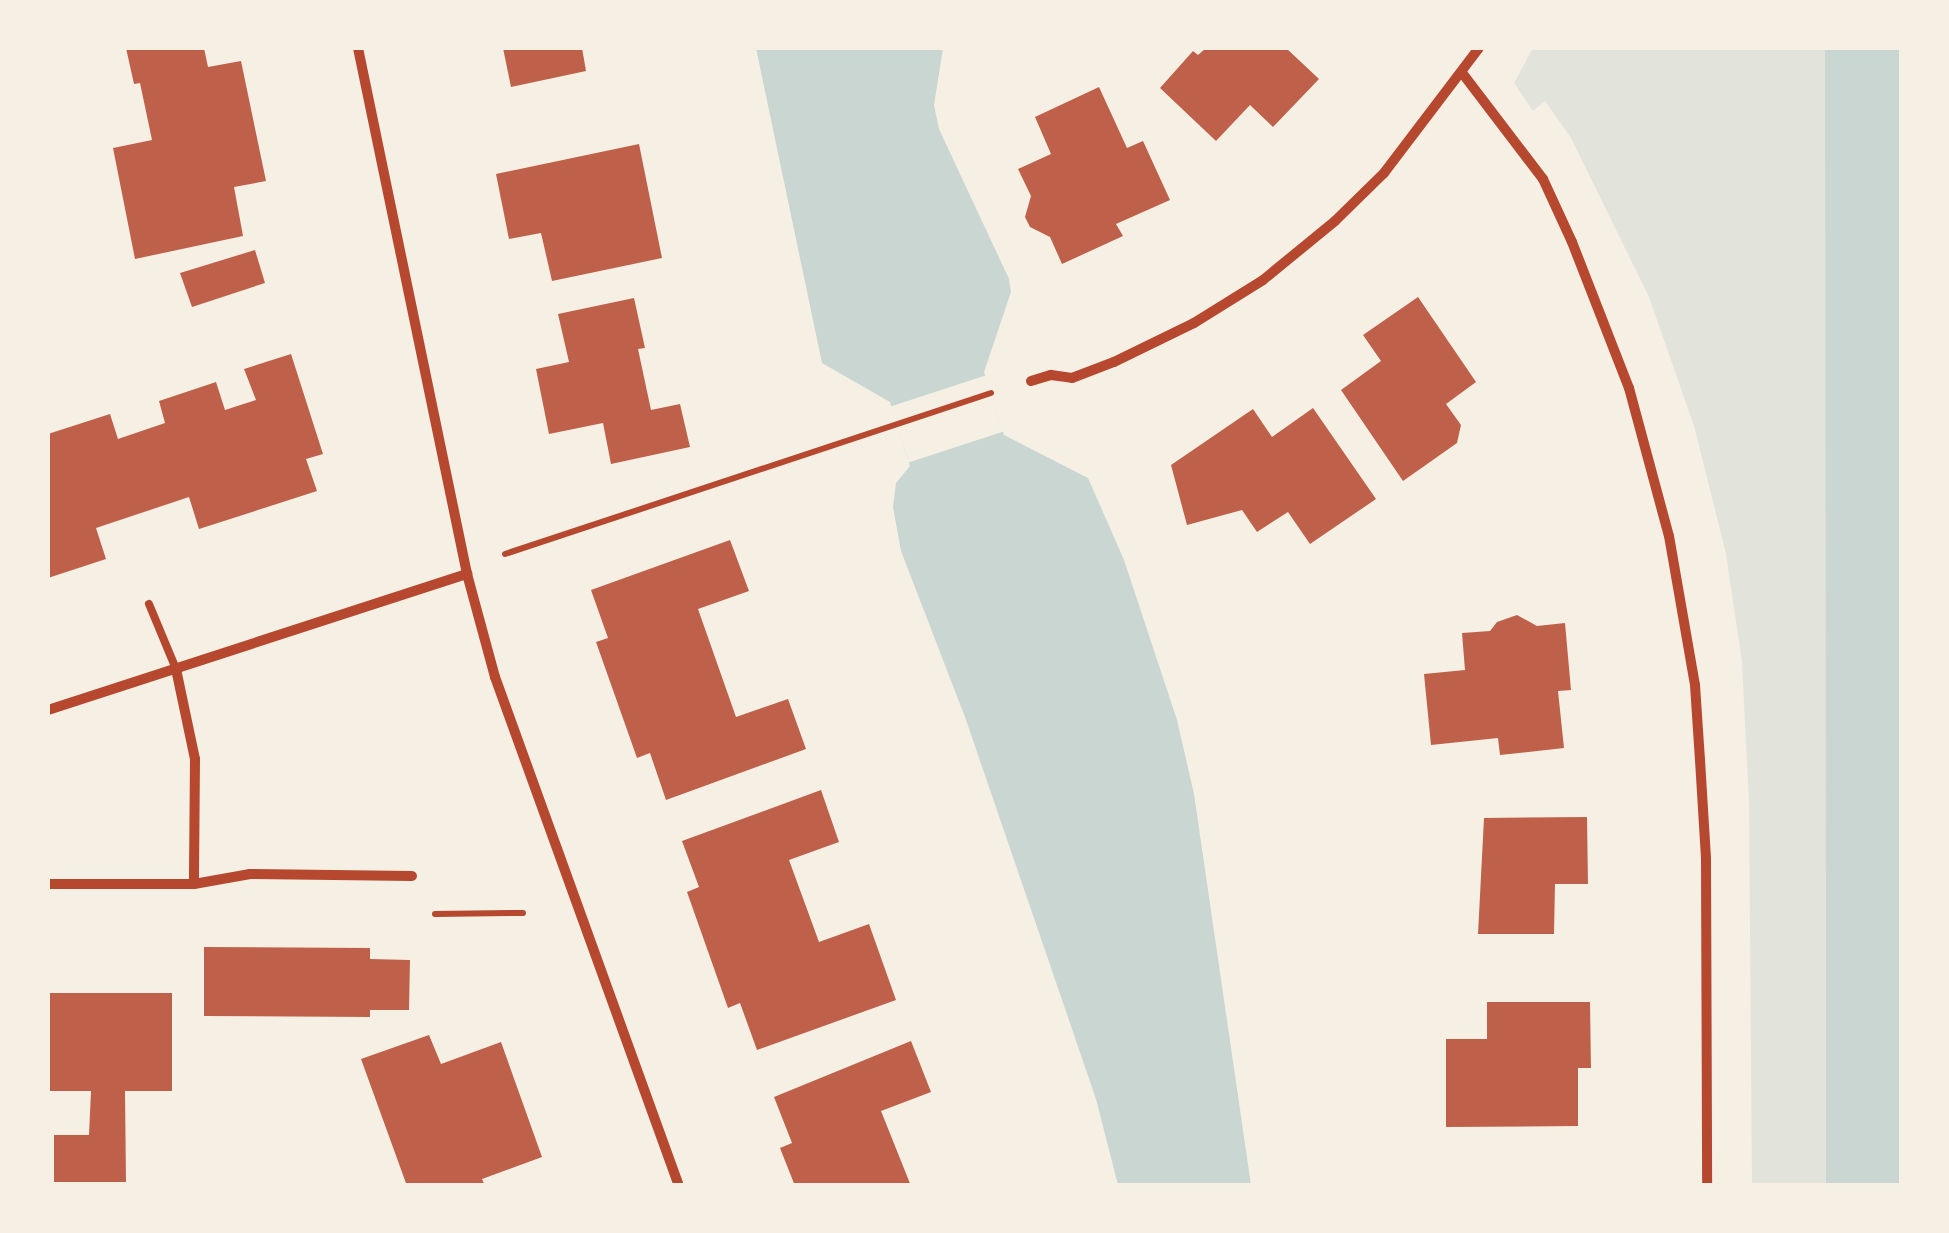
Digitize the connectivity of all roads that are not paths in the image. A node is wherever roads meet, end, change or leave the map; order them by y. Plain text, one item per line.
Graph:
1 (358, 48) edge
2 (1479, 48) edge
3 (1463, 74) junction
4 (1031, 381) dead end
5 (467, 574) junction
6 (149, 604) dead end
7 (176, 668) junction
8 (48, 710) edge
9 (412, 876) dead end
10 (48, 884) edge
11 (194, 884) junction
12 (680, 1186) edge
13 (1707, 1186) edge

1 - 5 street
2 - 3 street
3 - 4 street
3 - 13 street
5 - 7 street
5 - 12 street
6 - 7 lane
7 - 8 street
7 - 11 street
9 - 11 street
10 - 11 street

